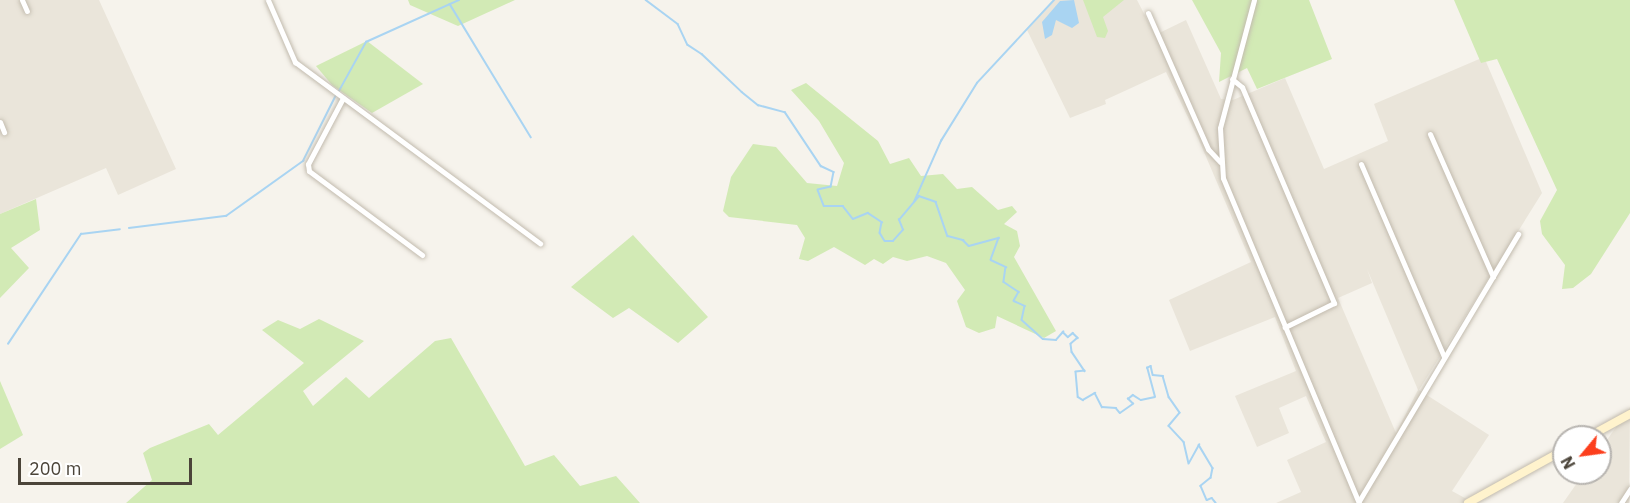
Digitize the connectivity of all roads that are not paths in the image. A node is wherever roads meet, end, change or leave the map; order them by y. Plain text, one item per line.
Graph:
1 (22, 0) edge
2 (268, 0) edge
3 (1254, 0) edge
4 (27, 11) dead end
5 (1148, 13) dead end
6 (1232, 79) junction
7 (343, 98) junction
8 (0, 122) edge
9 (4, 132) dead end
10 (1430, 134) dead end
11 (1220, 162) junction
12 (1361, 164) dead end
13 (1518, 234) dead end
14 (540, 243) dead end
15 (422, 255) dead end
16 (1492, 276) junction
17 (1285, 327) junction
18 (1444, 357) junction
19 (1630, 414) edge
20 (1610, 425) edge
21 (1552, 457) edge
22 (1630, 489) edge
23 (1359, 502) edge
24 (1468, 503) edge
25 (1621, 503) edge

1 - 4 street
2 - 7 street
3 - 6 street
5 - 11 street
6 - 11 street
6 - 17 street
7 - 14 street
7 - 15 street
8 - 9 street
10 - 16 street
11 - 17 street
12 - 18 street
13 - 16 street
16 - 18 street
17 - 23 street
18 - 23 street
19 - 20 street
21 - 24 street
22 - 25 street

